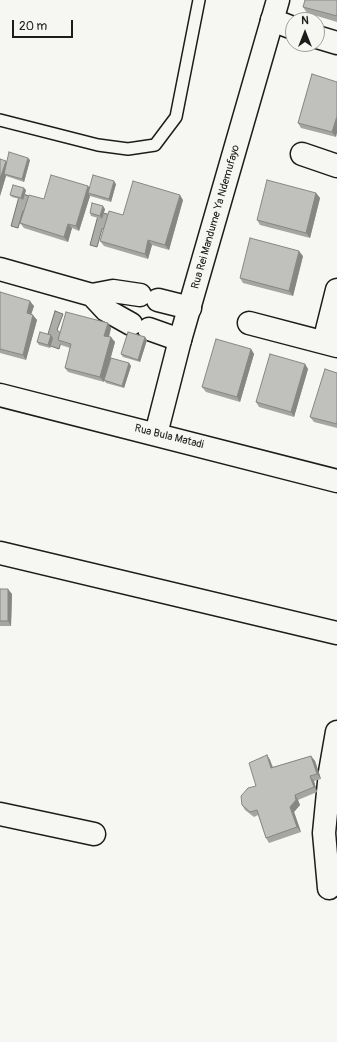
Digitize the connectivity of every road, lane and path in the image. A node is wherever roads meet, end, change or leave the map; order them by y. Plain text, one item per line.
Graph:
1 (199, 0) edge
2 (275, 10) edge
3 (285, 20) edge
4 (325, 39) edge
5 (337, 43) edge
6 (0, 120) edge
7 (302, 154) dead end
8 (337, 166) edge
9 (0, 269) edge
10 (337, 290) edge
11 (92, 295) junction
12 (190, 308) junction
13 (249, 323) dead end
14 (180, 340) junction
15 (330, 344) edge
16 (0, 395) edge
17 (156, 434) junction
18 (337, 481) edge
19 (0, 553) edge
20 (337, 633) edge
21 (337, 732) edge
22 (0, 814) edge
23 (94, 834) dead end
24 (329, 888) dead end

1 - 6 lane
2 - 3 street
2 - 12 street, Rua Rei Mandume Ya Ndemufayo
4 - 5 street
7 - 8 street
9 - 11 street
10 - 15 street
11 - 12 street
11 - 14 street
12 - 14 street, Rua Rei Mandume Ya Ndemufayo
13 - 15 street
14 - 17 street, Rua Rei Mandume Ya Ndemufayo
16 - 17 street, Rua Bula Matadi
17 - 18 street, Rua Bula Matadi
19 - 20 street
21 - 24 street
22 - 23 street

